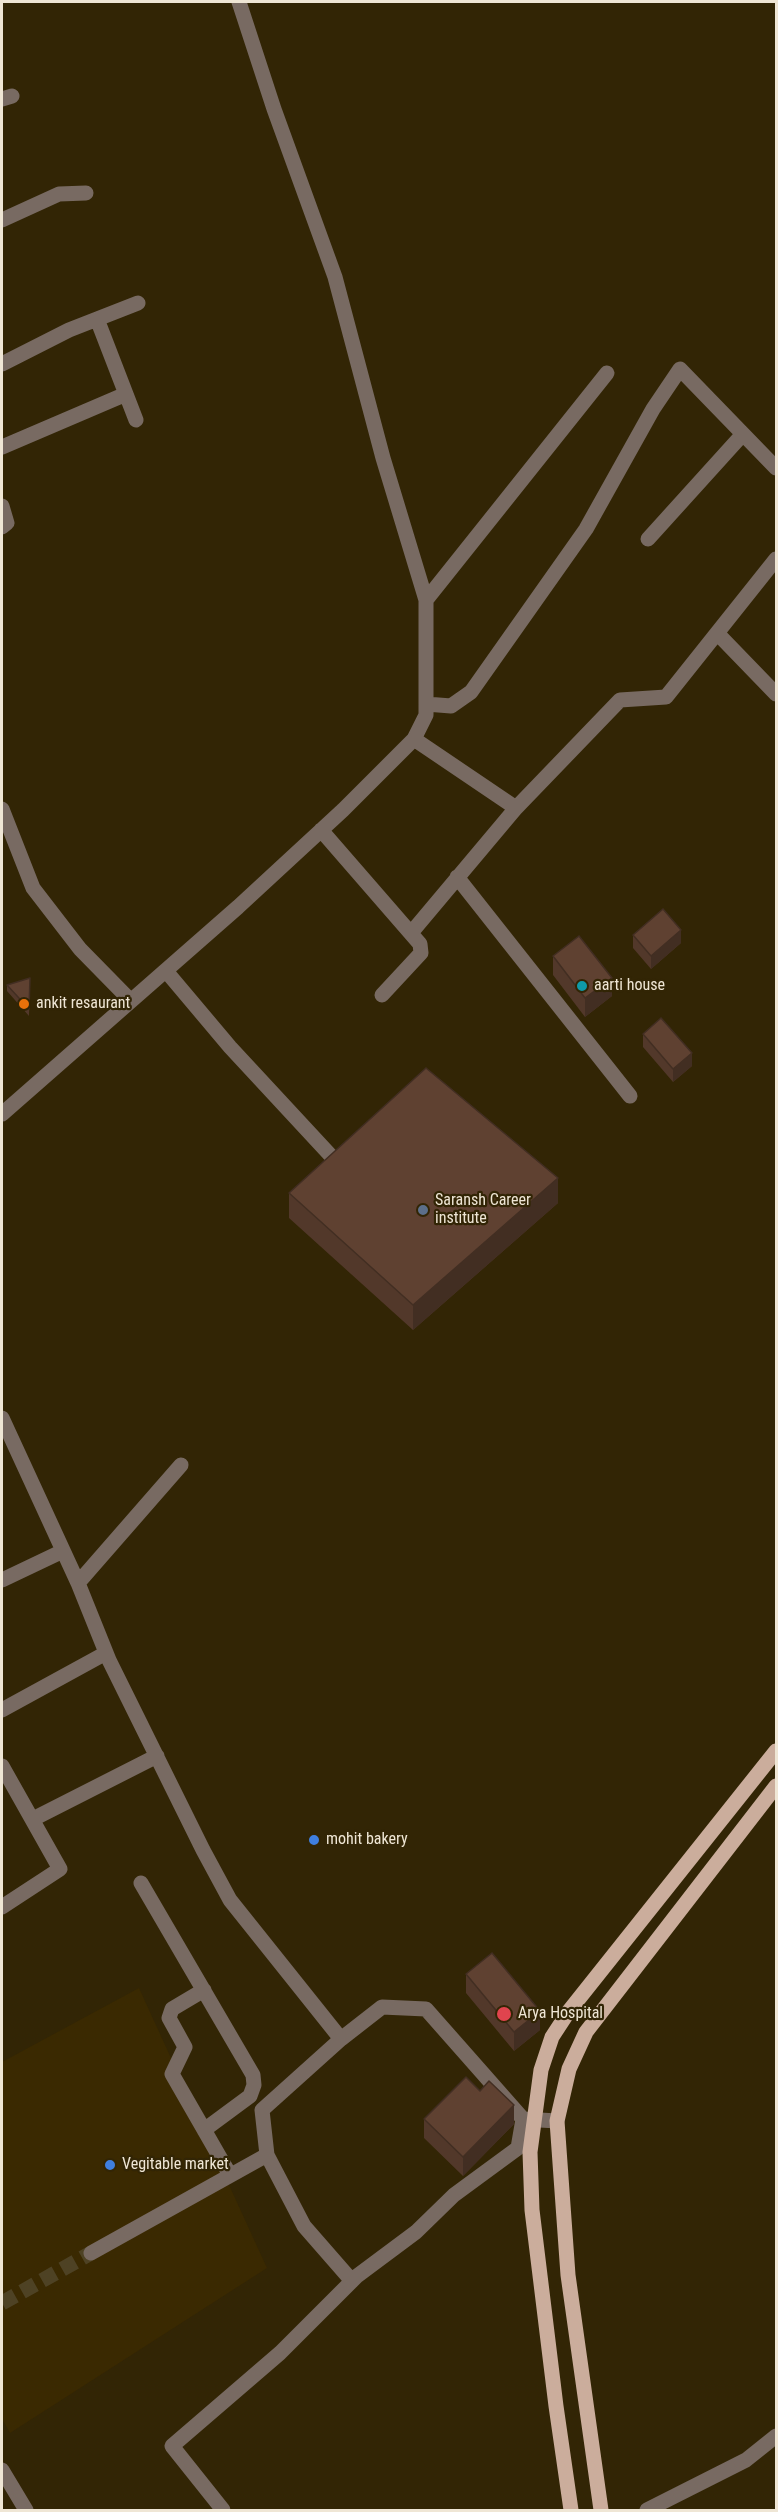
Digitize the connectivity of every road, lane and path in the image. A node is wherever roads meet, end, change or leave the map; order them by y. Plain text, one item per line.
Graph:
1 (239, 2) edge
2 (86, 193) dead end
3 (2, 220) edge
4 (138, 303) dead end
5 (97, 319) junction
6 (2, 364) edge
7 (608, 373) dead end
8 (126, 394) junction
9 (136, 420) dead end
10 (743, 434) junction
11 (2, 447) edge
12 (777, 468) edge
13 (2, 506) edge
14 (2, 527) edge
15 (648, 539) dead end
16 (777, 559) edge
17 (426, 600) junction
18 (717, 633) junction
19 (777, 694) edge
20 (426, 705) junction
21 (414, 739) junction
22 (516, 808) junction
23 (2, 809) edge
24 (321, 830) junction
25 (458, 877) junction
26 (411, 933) junction
27 (166, 971) junction
28 (382, 995) dead end
29 (131, 1001) junction
30 (630, 1096) dead end
31 (2, 1114) edge
32 (332, 1157) edge
33 (2, 1418) edge
34 (181, 1465) dead end
35 (63, 1551) junction
36 (2, 1580) edge
37 (78, 1583) junction
38 (106, 1653) junction
39 (2, 1710) edge
40 (777, 1751) edge
41 (157, 1756) junction
42 (2, 1766) edge
43 (777, 1786) edge
44 (33, 1820) junction
45 (141, 1883) dead end
46 (2, 1907) edge
47 (204, 1990) junction
48 (341, 2039) junction
49 (528, 2119) junction
50 (557, 2121) junction
51 (204, 2130) junction
52 (267, 2155) junction
53 (230, 2175) junction
54 (90, 2253) tunnel mouth
55 (352, 2281) junction
56 (777, 2436) edge
57 (2, 2470) edge
58 (26, 2511) edge
59 (223, 2511) edge
60 (571, 2511) edge
61 (601, 2511) edge
62 (647, 2511) edge

1 - 17 street
2 - 3 street
4 - 5 street
5 - 6 street
5 - 8 street
7 - 17 street
8 - 9 street
8 - 11 street
10 - 12 street
10 - 15 street
10 - 20 street
13 - 14 street
16 - 18 street
17 - 20 street
18 - 19 street
18 - 22 street
20 - 21 street
21 - 22 street
21 - 24 street
22 - 25 street
23 - 29 street
24 - 26 street
24 - 27 street
25 - 26 street
25 - 30 street
26 - 28 street
27 - 29 street
27 - 32 street
29 - 31 street
33 - 35 street
34 - 37 street
35 - 36 street
35 - 37 street
37 - 38 street
38 - 39 street
38 - 41 street
40 - 49 main road
41 - 44 street
41 - 48 street
42 - 44 street
43 - 50 main road
44 - 46 street
45 - 47 street
47 - 51 street
47 - 51 street
48 - 49 street
48 - 52 street
49 - 50 street
49 - 55 street
49 - 60 main road
50 - 61 main road
51 - 53 street
52 - 53 street
52 - 55 street
53 - 54 street
55 - 59 street
56 - 62 street
57 - 58 street

